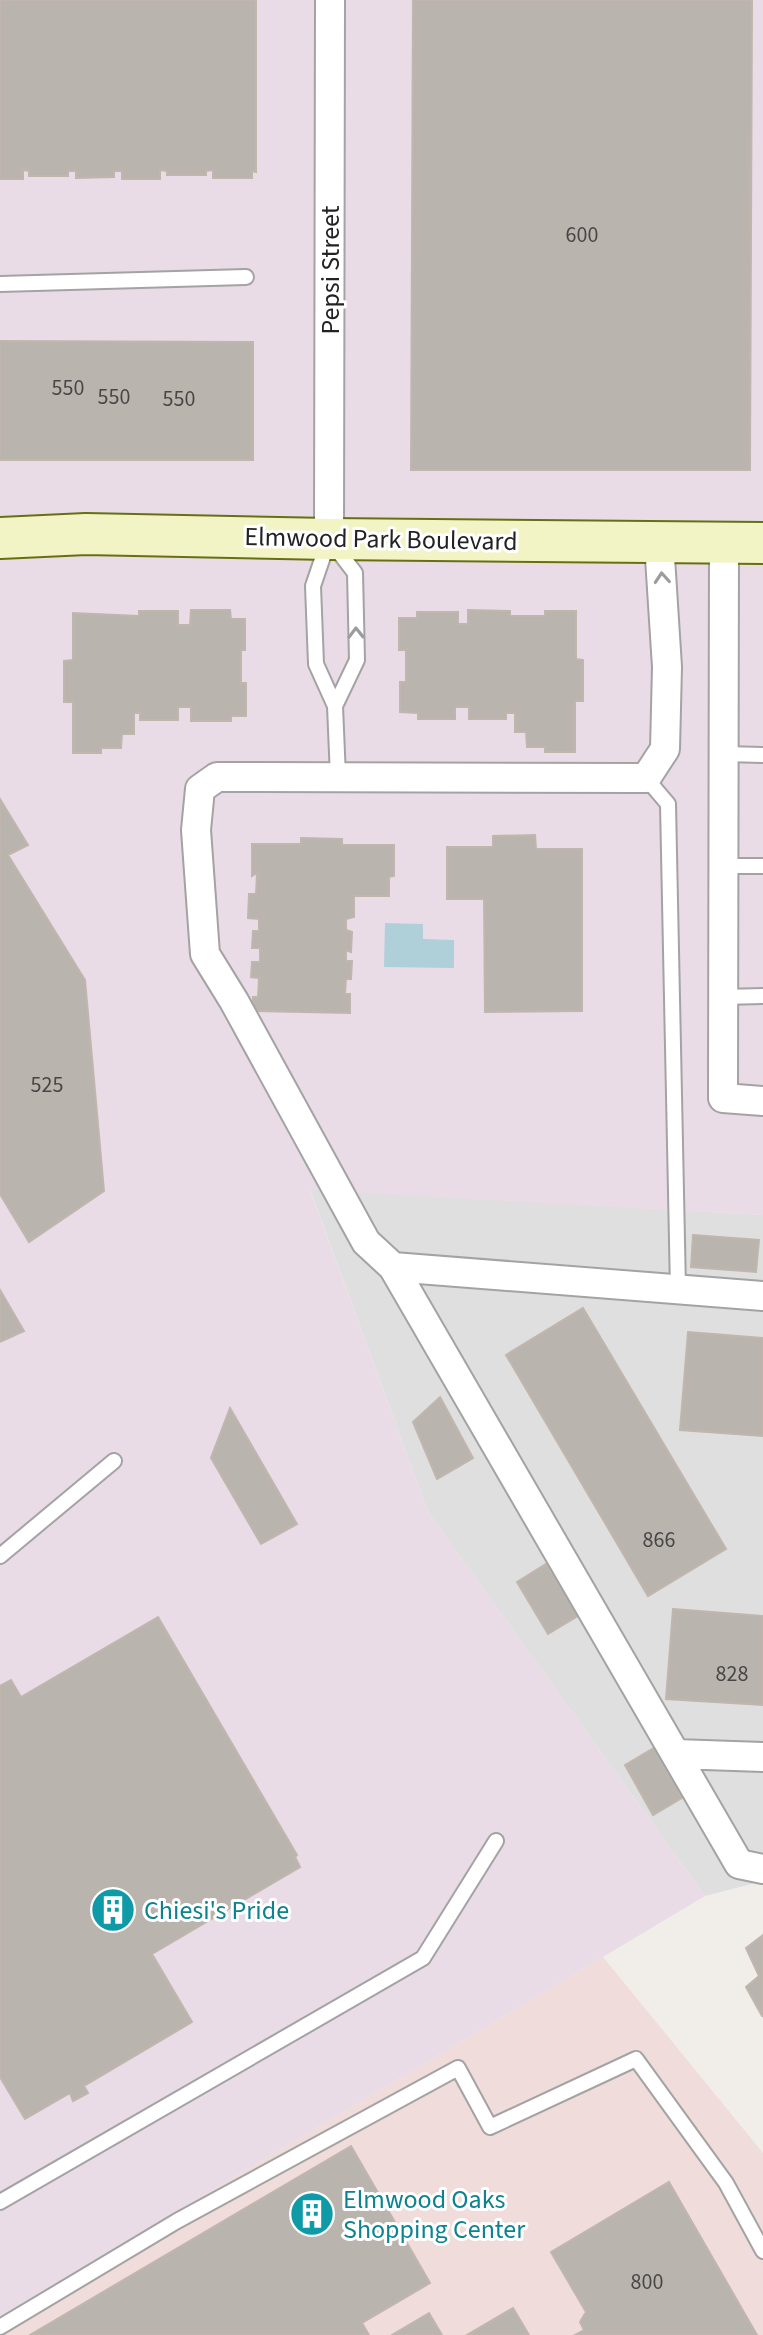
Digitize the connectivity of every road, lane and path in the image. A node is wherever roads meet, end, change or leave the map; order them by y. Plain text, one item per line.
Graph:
1 (330, 0) edge
2 (246, 277) dead end
3 (0, 284) edge
4 (0, 538) edge
5 (329, 539) junction
6 (659, 542) junction
7 (744, 543) edge
8 (335, 706) junction
9 (724, 754) junction
10 (763, 755) edge
11 (338, 777) junction
12 (646, 778) junction
13 (723, 866) junction
14 (763, 866) edge
15 (763, 996) edge
16 (723, 997) junction
17 (763, 1101) edge
18 (393, 1267) junction
19 (678, 1289) junction
20 (763, 1296) edge
21 (114, 1461) dead end
22 (0, 1556) edge
23 (676, 1754) junction
24 (763, 1757) edge
25 (496, 1841) dead end
26 (763, 1869) edge
27 (0, 2202) edge
28 (763, 2251) edge
29 (0, 2327) edge

1 - 5 street, Pepsi Street
2 - 3 lane
4 - 5 street, Elmwood Park Boulevard
5 - 6 street, Elmwood Park Boulevard
5 - 8 lane
8 -> 5 lane
6 - 7 street, Elmwood Park Boulevard
12 -> 6 street
7 - 9 street
8 - 11 lane
9 - 10 lane
9 - 13 street
11 - 12 street
11 - 18 street
12 - 19 lane
13 - 14 lane
13 - 16 street
15 - 16 lane
16 - 17 street
18 - 19 street
18 - 23 street
19 - 20 street
21 - 22 lane
23 - 24 street
23 - 26 street
25 - 27 lane
28 - 29 lane

